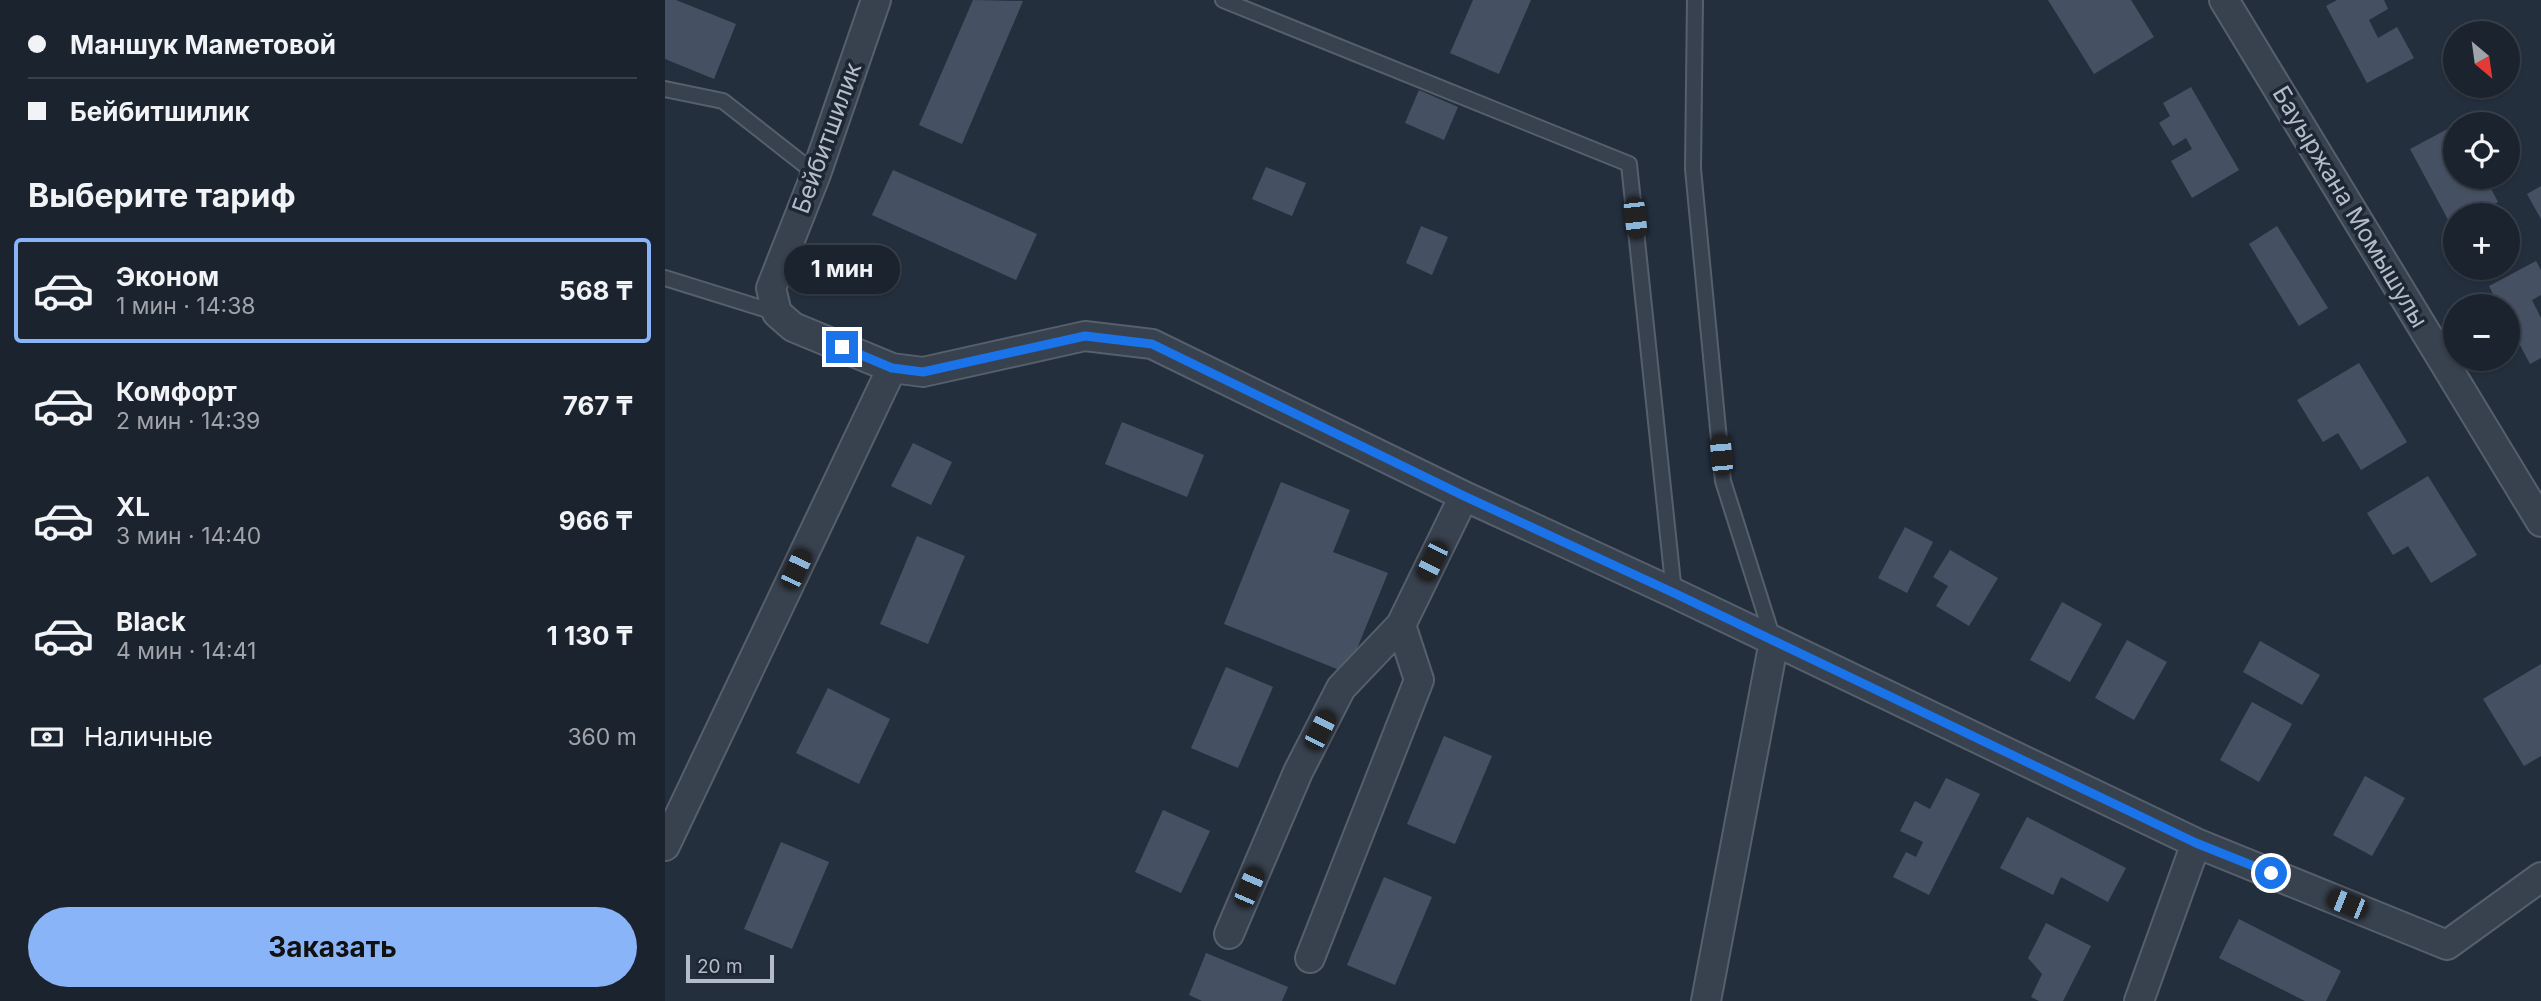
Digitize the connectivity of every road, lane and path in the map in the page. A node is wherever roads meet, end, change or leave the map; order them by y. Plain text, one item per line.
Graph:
1 (876, 0) edge
2 (1223, 0) edge
3 (1695, 0) edge
4 (2224, 0) edge
5 (665, 89) edge
6 (816, 174) junction
7 (665, 278) edge
8 (777, 313) junction
9 (892, 368) junction
10 (1464, 496) junction
11 (2541, 522) edge
12 (1674, 593) junction
13 (1401, 625) junction
14 (1774, 641) junction
15 (2196, 843) junction
16 (665, 846) edge
17 (2541, 877) edge
18 (1229, 934) dead end
19 (1310, 958) dead end
20 (1706, 1001) edge
21 (2139, 1001) edge

1 - 6 street, Бейбитшилик
2 - 12 lane
3 - 14 lane
4 - 11 street, Бауыржана Момышулы
5 - 6 lane
6 - 8 street, Бейбитшилик
7 - 8 lane
8 - 9 street
9 - 10 street
9 - 16 street
10 - 12 street
10 - 13 street
12 - 14 street
13 - 18 street
13 - 19 street
14 - 15 street
14 - 20 street
15 - 17 street
15 - 21 street

